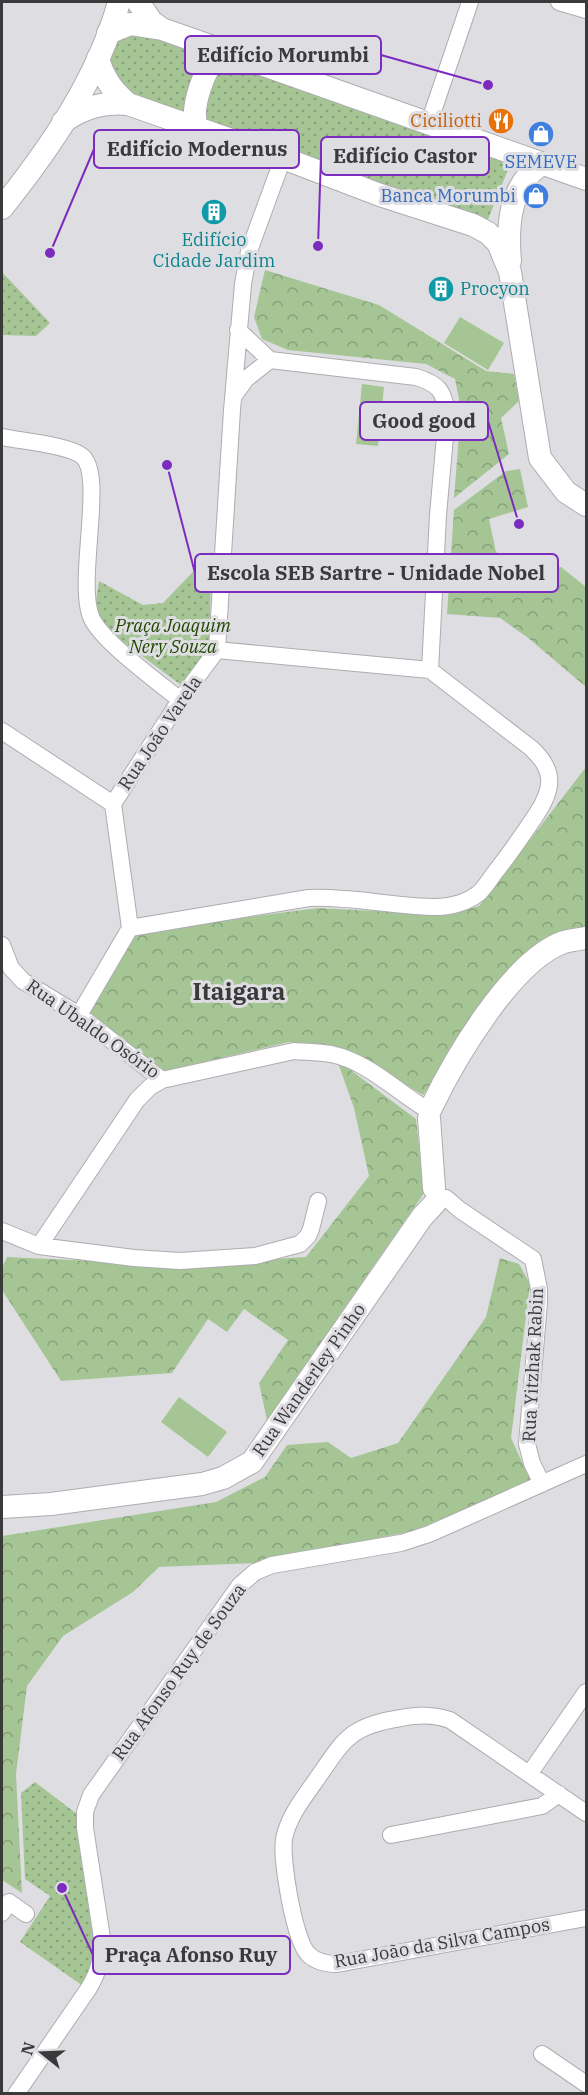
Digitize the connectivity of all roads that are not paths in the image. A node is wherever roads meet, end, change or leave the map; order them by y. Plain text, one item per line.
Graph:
1 (119, 2) edge
2 (138, 2) edge
3 (470, 2) edge
4 (559, 2) edge
5 (586, 10) edge
6 (162, 29) junction
7 (108, 33) junction
8 (219, 50) junction
9 (98, 58) junction
10 (128, 104) junction
11 (63, 122) junction
12 (429, 123) junction
13 (197, 128) junction
14 (513, 154) junction
15 (283, 158) junction
16 (542, 164) junction
17 (586, 179) edge
18 (2, 207) edge
19 (488, 233) junction
20 (510, 272) junction
21 (238, 330) junction
22 (270, 360) junction
23 (233, 397) junction
24 (2, 438) edge
25 (586, 505) edge
26 (217, 650) junction
27 (430, 670) junction
28 (180, 700) junction
29 (2, 731) edge
30 (113, 804) junction
31 (130, 928) junction
32 (586, 938) edge
33 (2, 945) edge
34 (80, 1016) junction
35 (162, 1080) junction
36 (426, 1110) junction
37 (438, 1197) junction
38 (318, 1201) dead end
39 (2, 1231) edge
40 (39, 1246) junction
41 (586, 1464) edge
42 (542, 1484) junction
43 (51, 1504) junction
44 (2, 1507) edge
45 (2, 1520) edge
46 (586, 1692) edge
47 (530, 1773) junction
48 (559, 1794) junction
49 (586, 1813) edge
50 (391, 1835) dead end
51 (2, 1913) edge
52 (26, 1914) dead end
53 (586, 1918) edge
54 (542, 2054) dead end
55 (586, 2084) edge
56 (16, 2094) edge

1 - 7 street
2 - 6 street
3 - 12 street
4 - 5 street
6 - 7 street
6 - 8 street
7 - 9 street
8 - 12 street
8 - 13 street
9 - 10 street
9 - 11 street
10 - 11 street
10 - 13 street
11 - 18 street
12 - 14 street
13 - 15 street
14 - 16 street
14 - 19 street
15 - 19 street
15 - 21 street
16 - 17 street
16 - 20 street
19 - 20 street
20 - 25 street
21 - 22 street
21 - 23 street
22 - 23 street
22 - 27 street
23 - 26 street
24 - 28 street
26 - 27 street
26 - 28 street, Rua João Varela
27 - 31 street
28 - 30 street, Rua João Varela
29 - 30 street
30 - 31 street, Rua João Varela
31 - 34 street
32 - 36 street
33 - 34 street, Rua Ubaldo Osório
34 - 35 street, Rua Ubaldo Osório
35 - 36 street, Rua Ubaldo Osório
35 - 40 street
36 - 37 street
37 - 42 street, Rua Yitzhak Rabin
37 - 43 street, Rua Wanderley Pinho
38 - 40 street
39 - 40 street
41 - 42 street, Rua Afonso Ruy de Souza
42 - 56 street, Rua Afonso Ruy de Souza
43 - 44 street, Rua Wanderley Pinho
43 - 45 street, Rua Wanderley Pinho
46 - 47 street
47 - 48 street, Rua João da Silva Campos
47 - 53 street, Rua João da Silva Campos
48 - 49 street, Rua João da Silva Campos
48 - 50 street
51 - 52 street
54 - 55 street

